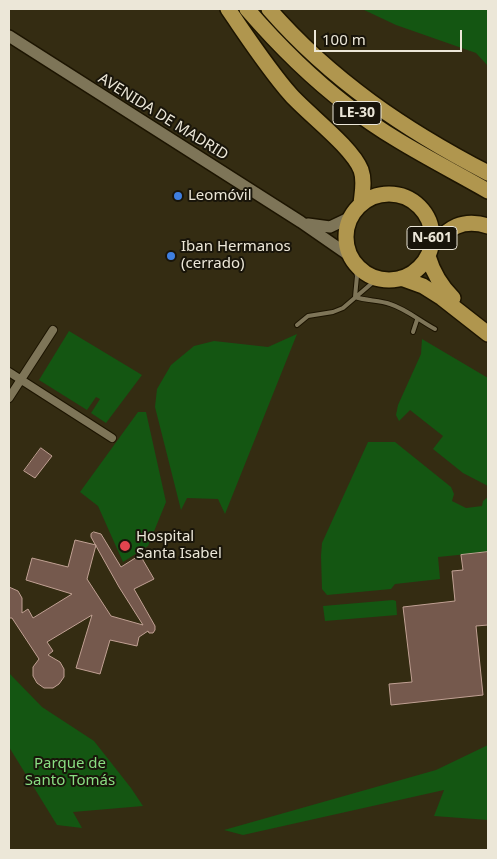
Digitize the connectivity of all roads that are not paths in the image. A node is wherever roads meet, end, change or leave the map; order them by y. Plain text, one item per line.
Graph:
1 (228, 9) edge
2 (247, 9) edge
3 (269, 9) edge
4 (9, 36) edge
5 (406, 126) junction
6 (488, 163) edge
7 (488, 173) edge
8 (488, 191) edge
9 (361, 204) junction
10 (351, 217) junction
11 (301, 222) junction
12 (488, 226) edge
13 (429, 251) junction
14 (352, 261) junction
15 (378, 278) junction
16 (401, 278) junction
17 (355, 297) junction
18 (417, 320) junction
19 (488, 324) edge
20 (297, 325) dead end
21 (435, 329) dead end
22 (53, 330) dead end
23 (413, 332) dead end
24 (488, 334) edge
25 (9, 372) edge
26 (21, 380) junction
27 (9, 398) edge
28 (112, 438) dead end

1 - 9 highway
2 - 8 highway, LE-30
3 - 5 highway, LE-30
4 - 11 main road, AVENIDA DE MADRID
5 - 6 highway
5 - 7 highway, LE-30
9 - 10 highway
9 - 13 highway, N-601
10 - 11 main road, AVENIDA DE MADRID
10 - 14 highway
11 - 14 main road, AVENIDA DE MADRID
12 - 13 highway
13 - 16 highway, N-601
13 - 19 highway, N-601
14 - 15 highway
14 - 17 lane
15 - 16 highway
15 - 17 lane
16 - 24 highway
17 - 18 lane
17 - 20 lane
18 - 21 lane
18 - 23 lane
22 - 26 street
25 - 26 street
26 - 27 street
26 - 28 street

